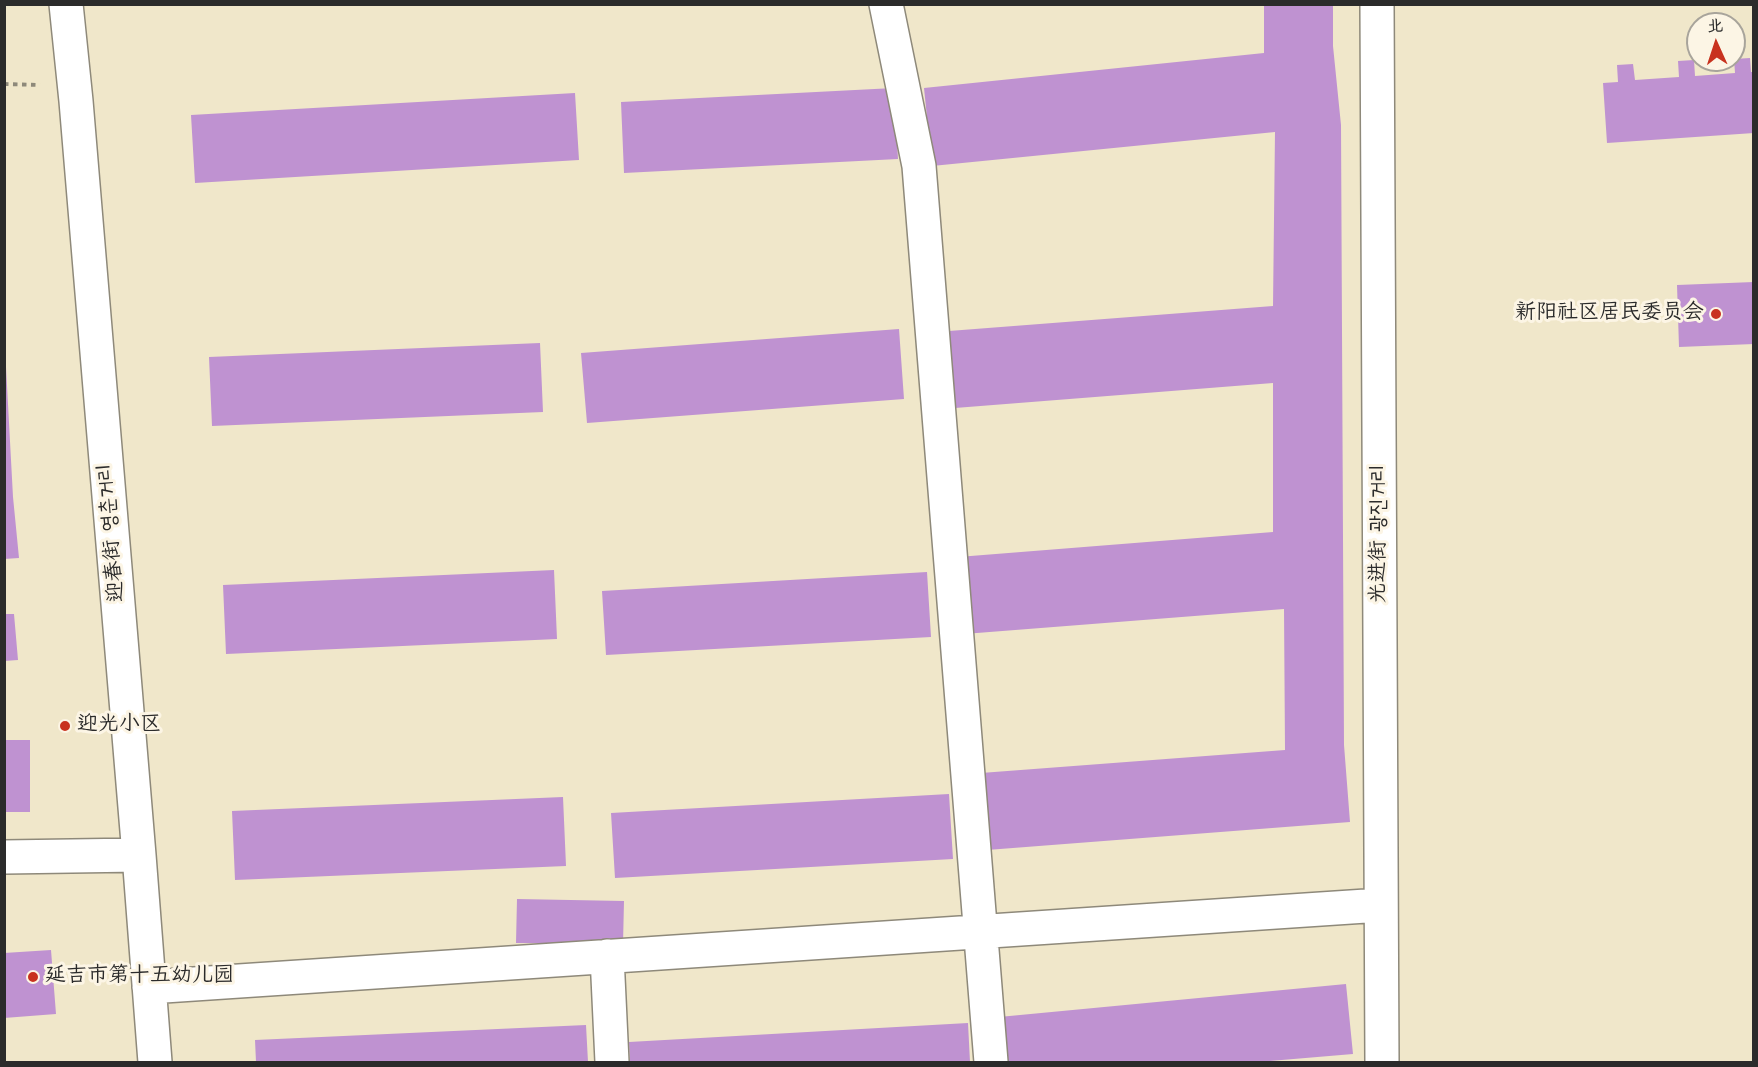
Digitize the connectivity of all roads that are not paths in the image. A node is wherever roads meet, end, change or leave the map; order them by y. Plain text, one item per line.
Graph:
1 (66, 4) edge
2 (886, 4) edge
3 (1377, 4) edge
4 (140, 855) junction
5 (4, 857) edge
6 (1381, 905) junction
7 (981, 932) junction
8 (607, 956) junction
9 (149, 987) junction
10 (155, 1062) edge
11 (612, 1062) edge
12 (992, 1062) edge
13 (1382, 1062) edge

1 - 4 street, 迎春街 영춘거리
2 - 7 street
3 - 6 street, 光进街 광진거리
4 - 5 street
4 - 9 street, 迎春街 영춘거리
6 - 7 street
6 - 13 street, 光进街 광진거리
7 - 8 street
7 - 12 street
8 - 9 street
8 - 11 street
9 - 10 street, 迎春街 영춘거리

